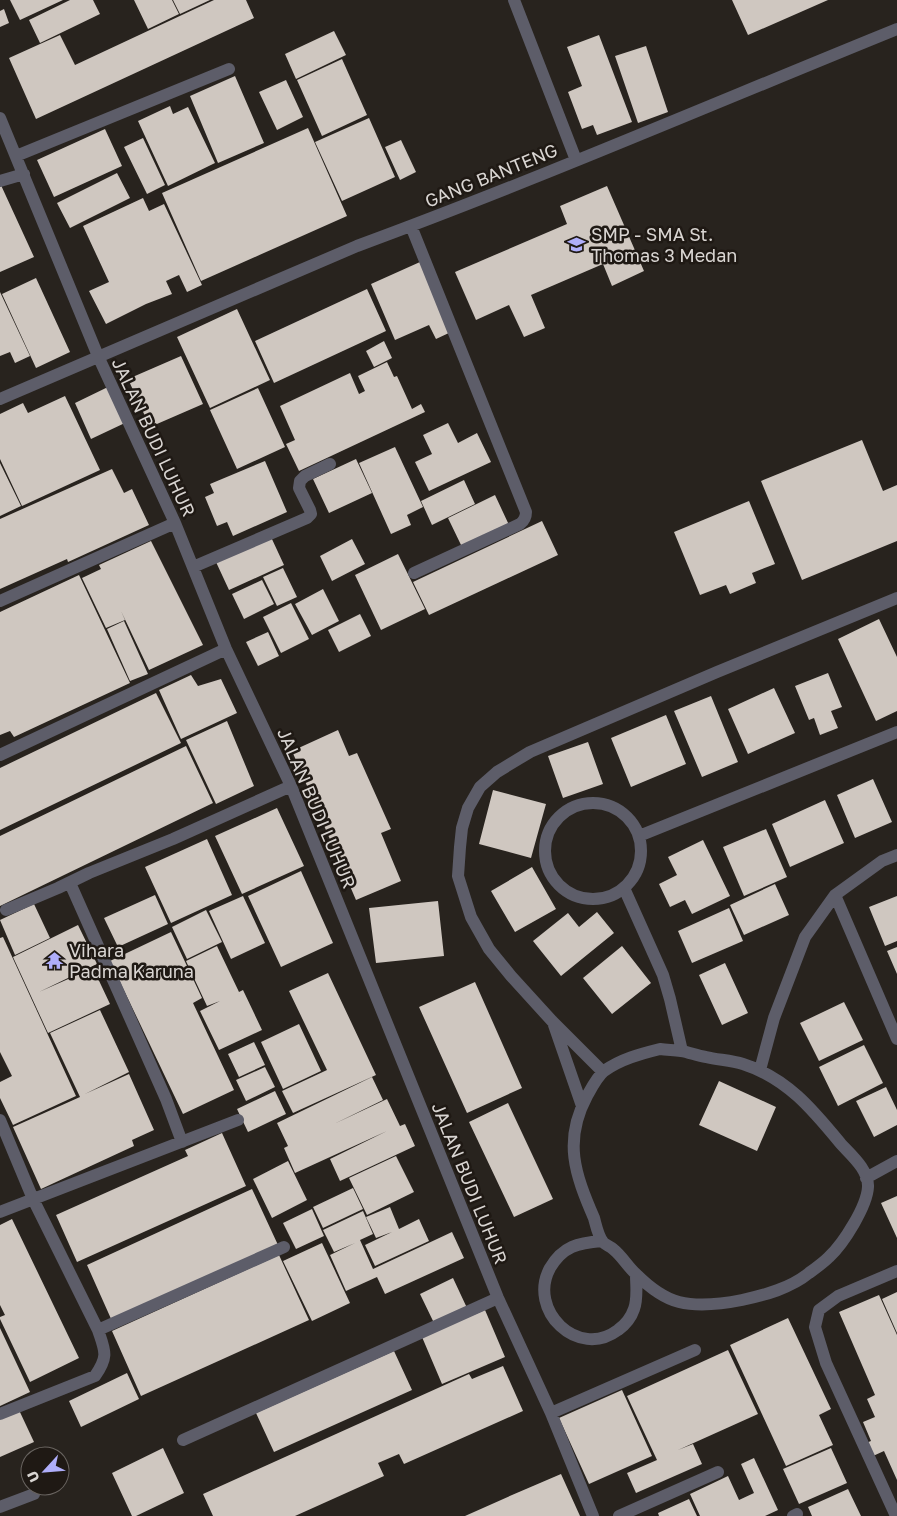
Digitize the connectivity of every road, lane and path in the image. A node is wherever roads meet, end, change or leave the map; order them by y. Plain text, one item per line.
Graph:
1 (514, 0) edge
2 (897, 29) edge
3 (230, 69) dead end
4 (0, 118) edge
5 (16, 156) junction
6 (576, 160) junction
7 (24, 174) junction
8 (0, 181) edge
9 (411, 226) junction
10 (98, 356) junction
11 (0, 399) edge
12 (330, 464) dead end
13 (175, 523) junction
14 (193, 567) junction
15 (414, 573) dead end
16 (897, 598) edge
17 (0, 601) edge
18 (226, 649) junction
19 (897, 732) edge
20 (0, 755) edge
21 (291, 786) junction
22 (639, 836) junction
23 (897, 855) edge
24 (70, 883) junction
25 (624, 888) junction
26 (835, 895) junction
27 (6, 910) dead end
28 (552, 1021) junction
29 (897, 1039) edge
30 (682, 1051) junction
31 (760, 1070) junction
32 (603, 1072) junction
33 (582, 1106) junction
34 (0, 1120) edge
35 (238, 1120) dead end
36 (182, 1142) junction
37 (897, 1162) edge
38 (866, 1178) junction
39 (33, 1200) junction
40 (0, 1212) edge
41 (602, 1241) junction
42 (284, 1247) dead end
43 (897, 1271) edge
44 (636, 1275) junction
45 (498, 1298) junction
46 (98, 1330) junction
47 (695, 1350) dead end
48 (551, 1413) junction
49 (0, 1414) edge
50 (184, 1440) dead end
51 (718, 1472) dead end
52 (29, 1496) edge
53 (0, 1507) edge
54 (592, 1516) edge
55 (619, 1516) edge
56 (896, 1516) edge

1 - 6 street
2 - 6 street, GANG BANTENG
3 - 5 street
4 - 5 street, JALAN BUDI LUHUR
5 - 7 street, JALAN BUDI LUHUR
6 - 9 street, GANG BANTENG
7 - 8 street
7 - 10 street, JALAN BUDI LUHUR
9 - 10 street, GANG BANTENG
9 - 15 street
10 - 11 street, GANG BANTENG
10 - 13 street, JALAN BUDI LUHUR
12 - 14 street
13 - 14 street, JALAN BUDI LUHUR
13 - 17 street
14 - 18 street, JALAN BUDI LUHUR
16 - 28 street
18 - 20 street
18 - 21 street, JALAN BUDI LUHUR
19 - 22 street
21 - 24 street
21 - 45 street, JALAN BUDI LUHUR
22 - 25 street
22 - 25 street
23 - 26 street
24 - 27 street
24 - 36 street
25 - 30 street
26 - 29 street
26 - 31 street
28 - 32 street
28 - 33 street
30 - 31 street
30 - 32 street
31 - 38 street
32 - 33 street
33 - 41 street
34 - 39 street
35 - 36 street
36 - 39 street
37 - 38 street
38 - 44 street
39 - 40 street
39 - 46 street
41 - 44 street
41 - 44 street
42 - 46 street
43 - 56 street
45 - 48 street, JALAN BUDI LUHUR
45 - 50 street
46 - 49 street
47 - 48 street
48 - 54 street, JALAN BUDI LUHUR
51 - 55 street
52 - 53 street

